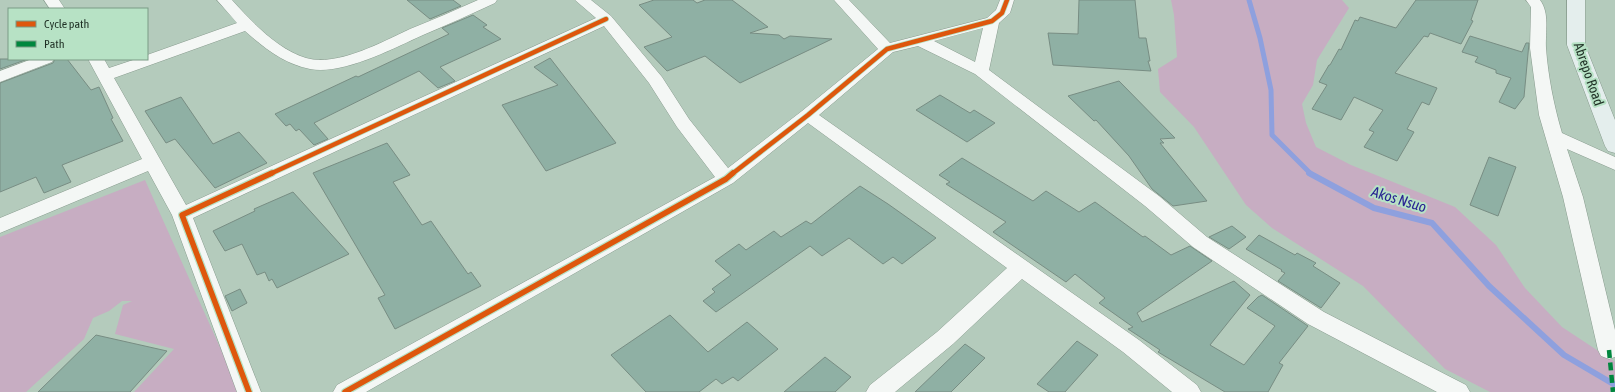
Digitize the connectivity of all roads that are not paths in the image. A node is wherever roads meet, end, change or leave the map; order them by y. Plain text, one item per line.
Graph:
1 (51, 0) edge
2 (224, 0) edge
3 (490, 0) edge
4 (582, 0) edge
5 (841, 0) edge
6 (1007, 0) edge
7 (1533, 0) edge
8 (1576, 0) edge
9 (57, 8) edge
10 (606, 19) junction
11 (992, 21) junction
12 (246, 24) junction
13 (918, 40) junction
14 (887, 49) junction
15 (43, 60) edge
16 (97, 60) edge
17 (147, 60) edge
18 (148, 60) edge
19 (981, 71) junction
20 (106, 75) junction
21 (0, 76) edge
22 (808, 115) junction
23 (1554, 136) junction
24 (1615, 146) edge
25 (152, 162) junction
26 (1615, 164) edge
27 (726, 179) junction
28 (182, 215) junction
29 (0, 226) edge
30 (1020, 268) junction
31 (1609, 350) dead end
32 (249, 392) edge
33 (345, 392) edge
34 (878, 392) edge
35 (1188, 392) edge
36 (1458, 392) edge

1 - 9 street
2 - 12 street
3 - 12 street
4 - 10 street
5 - 14 street
6 - 11 street
7 - 23 street
8 - 24 main road, Abrepo Road
10 - 27 street
10 - 28 street
11 - 13 street
11 - 19 street
12 - 18 street
13 - 14 street
13 - 19 street
14 - 22 street
15 - 21 street
16 - 20 street
17 - 20 street
19 - 36 street
20 - 25 street
22 - 27 street
22 - 30 street
23 - 26 street
23 - 31 street
25 - 28 street
25 - 29 street
27 - 33 street
28 - 32 street
30 - 34 street
30 - 35 street

